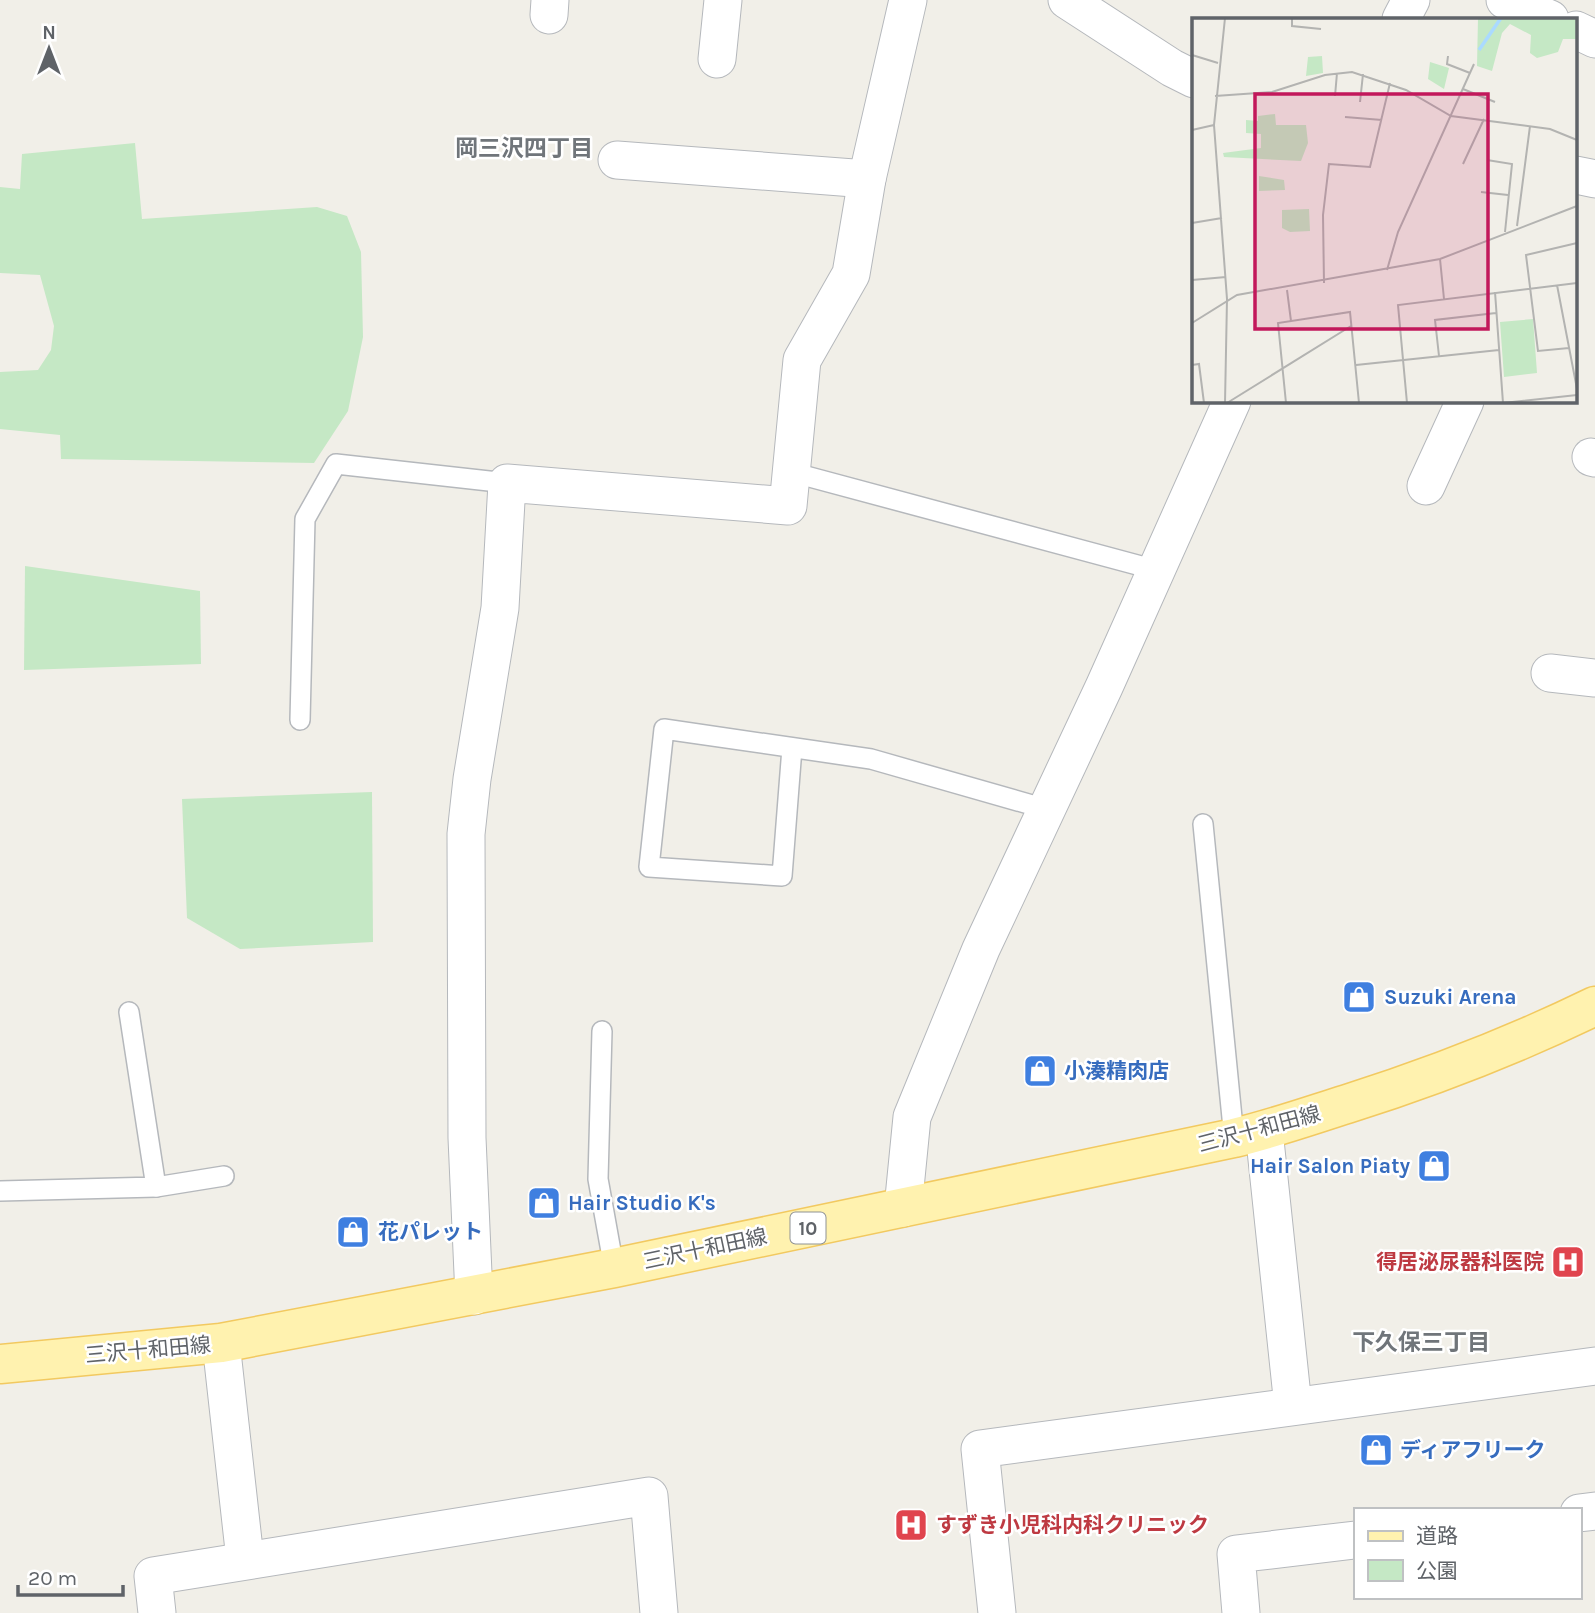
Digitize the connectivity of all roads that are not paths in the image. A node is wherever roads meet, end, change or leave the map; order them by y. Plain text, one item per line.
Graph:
1 (723, 0) edge
2 (908, 0) edge
3 (1067, 0) edge
4 (1410, 0) edge
5 (1505, 0) edge
6 (1402, 18) edge
7 (1548, 18) edge
8 (1578, 31) edge
9 (1595, 39) edge
10 (717, 59) dead end
11 (1192, 78) edge
12 (617, 160) dead end
13 (867, 179) junction
14 (1233, 402) edge
15 (1465, 402) edge
16 (791, 472) junction
17 (507, 483) junction
18 (1426, 486) dead end
19 (1156, 569) junction
20 (1550, 673) dead end
21 (1595, 678) edge
22 (300, 720) dead end
23 (792, 748) junction
24 (1045, 809) junction
25 (1203, 824) dead end
26 (1595, 1006) edge
27 (130, 1013) dead end
28 (602, 1031) dead end
29 (1249, 1134) junction
30 (224, 1176) dead end
31 (156, 1187) junction
32 (0, 1191) edge
33 (903, 1208) junction
34 (614, 1268) junction
35 (474, 1296) junction
36 (221, 1343) junction
37 (0, 1364) edge
38 (1595, 1366) edge
39 (1293, 1406) junction
40 (1354, 1540) edge
41 (245, 1559) junction
42 (649, 1606) edge
43 (157, 1613) edge
44 (997, 1613) edge
45 (1241, 1613) edge

1 - 10 street
2 - 13 street
3 - 11 street
4 - 6 street
5 - 7 street
8 - 9 street
12 - 13 street
13 - 16 street
14 - 19 street
15 - 18 street
16 - 17 street
16 - 19 lane
17 - 22 lane
17 - 35 street
19 - 24 street
20 - 21 street
23 - 23 lane
23 - 24 lane
24 - 33 street
25 - 29 lane
26 - 29 main road, 三沢十和田線 / 10
27 - 31 lane
28 - 34 lane
29 - 33 main road, 三沢十和田線 / 10
29 - 39 street
30 - 31 lane
31 - 32 lane
33 - 34 main road, 三沢十和田線 / 10
34 - 35 main road, 三沢十和田線 / 10
35 - 36 main road, 三沢十和田線 / 10
36 - 37 main road, 三沢十和田線 / 10
36 - 41 street
38 - 39 street
39 - 44 street
40 - 45 street
41 - 42 street
41 - 43 street

